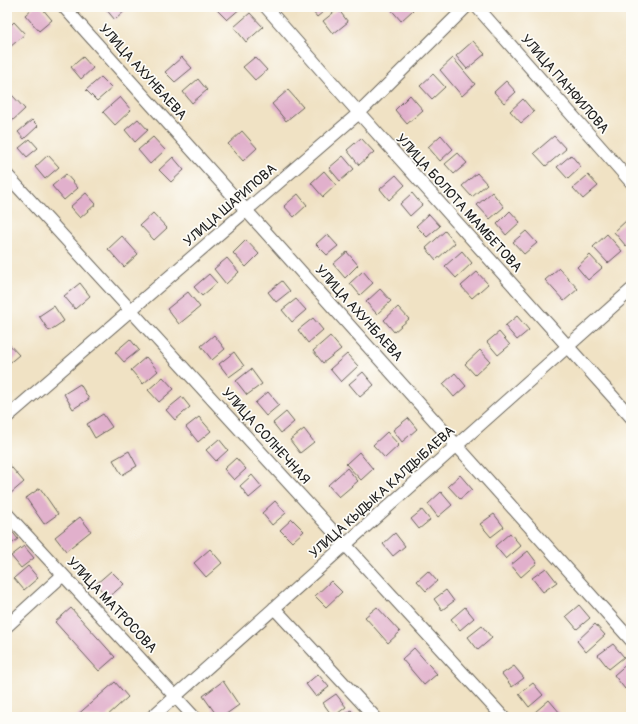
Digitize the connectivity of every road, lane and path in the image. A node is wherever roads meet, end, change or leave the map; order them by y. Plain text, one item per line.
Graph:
1 (64, 7) edge
2 (266, 7) edge
3 (466, 7) edge
4 (477, 7) edge
5 (359, 113) junction
6 (7, 175) edge
7 (631, 182) edge
8 (246, 211) junction
9 (631, 290) edge
10 (131, 310) junction
11 (568, 347) junction
12 (7, 417) edge
13 (631, 417) edge
14 (457, 445) junction
15 (7, 514) edge
16 (345, 545) junction
17 (63, 575) junction
18 (274, 608) junction
19 (7, 626) edge
20 (631, 640) edge
21 (175, 696) junction
22 (152, 717) edge
23 (194, 717) edge
24 (375, 717) edge
25 (503, 717) edge

1 - 8 street, УЛИЦА АХУНБАЕВА
2 - 5 street, УЛИЦА БОЛОТА МАМБЕТОВА
3 - 5 street, УЛИЦА ШАРИПОВА
4 - 7 street, УЛИЦА ПАНФИЛОВА
5 - 8 street, УЛИЦА ШАРИПОВА
5 - 11 street, УЛИЦА БОЛОТА МАМБЕТОВА
6 - 10 street, УЛИЦА СОЛНЕЧНАЯ
8 - 10 street, УЛИЦА ШАРИПОВА
8 - 14 street, УЛИЦА АХУНБАЕВА
9 - 11 street, УЛИЦА КЫДЫКА КАЛДЫБАЕВА
10 - 12 street, УЛИЦА ШАРИПОВА
10 - 16 street, УЛИЦА СОЛНЕЧНАЯ
11 - 13 street, УЛИЦА БОЛОТА МАМБЕТОВА
11 - 14 street, УЛИЦА КЫДЫКА КАЛДЫБАЕВА
14 - 16 street, УЛИЦА КЫДЫКА КАЛДЫБАЕВА
14 - 20 street, УЛИЦА АХУНБАЕВА
15 - 17 street, УЛИЦА МАТРОСОВА
16 - 18 street, УЛИЦА КЫДЫКА КАЛДЫБАЕВА
16 - 25 street, УЛИЦА СОЛНЕЧНАЯ
17 - 19 street
17 - 21 street, УЛИЦА МАТРОСОВА
18 - 21 street, УЛИЦА КЫДЫКА КАЛДЫБАЕВА
18 - 24 street
21 - 22 street, УЛИЦА КЫДЫКА КАЛДЫБАЕВА
21 - 23 street, УЛИЦА МАТРОСОВА

